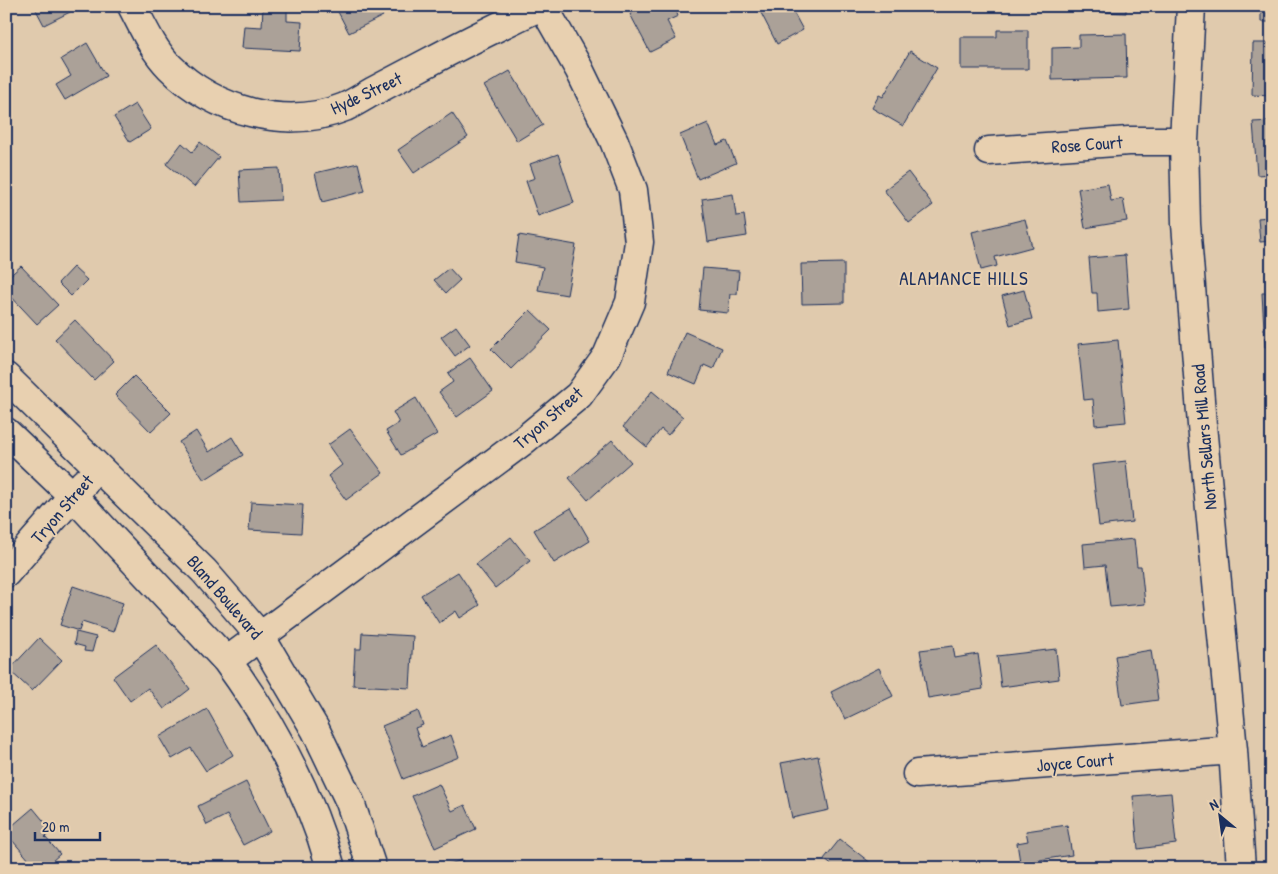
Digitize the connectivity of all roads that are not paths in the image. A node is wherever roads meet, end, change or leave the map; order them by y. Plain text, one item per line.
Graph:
1 (132, 6) edge
2 (542, 6) edge
3 (1191, 6) edge
4 (1184, 141) junction
5 (989, 151) dead end
6 (6, 377) edge
7 (6, 432) edge
8 (98, 467) junction
9 (72, 496) junction
10 (6, 573) edge
11 (260, 636) junction
12 (228, 661) junction
13 (1233, 750) junction
14 (917, 774) dead end
15 (332, 868) edge
16 (372, 868) edge
17 (1241, 868) edge

1 - 2 street, Hyde Street
2 - 11 street, Tryon Street
3 - 4 street, North Sellars Mill Road
4 - 5 street, Rose Court
4 - 13 street, North Sellars Mill Road
6 - 8 street, Bland Boulevard
7 - 9 street
8 - 9 street, Tryon Street
8 - 11 street, Bland Boulevard
9 - 10 street, Tryon Street
9 - 12 street
11 - 12 street, Tryon Street
11 - 16 street, Bland Boulevard
12 - 15 street
13 - 14 street, Joyce Court
13 - 17 street, North Sellars Mill Road

